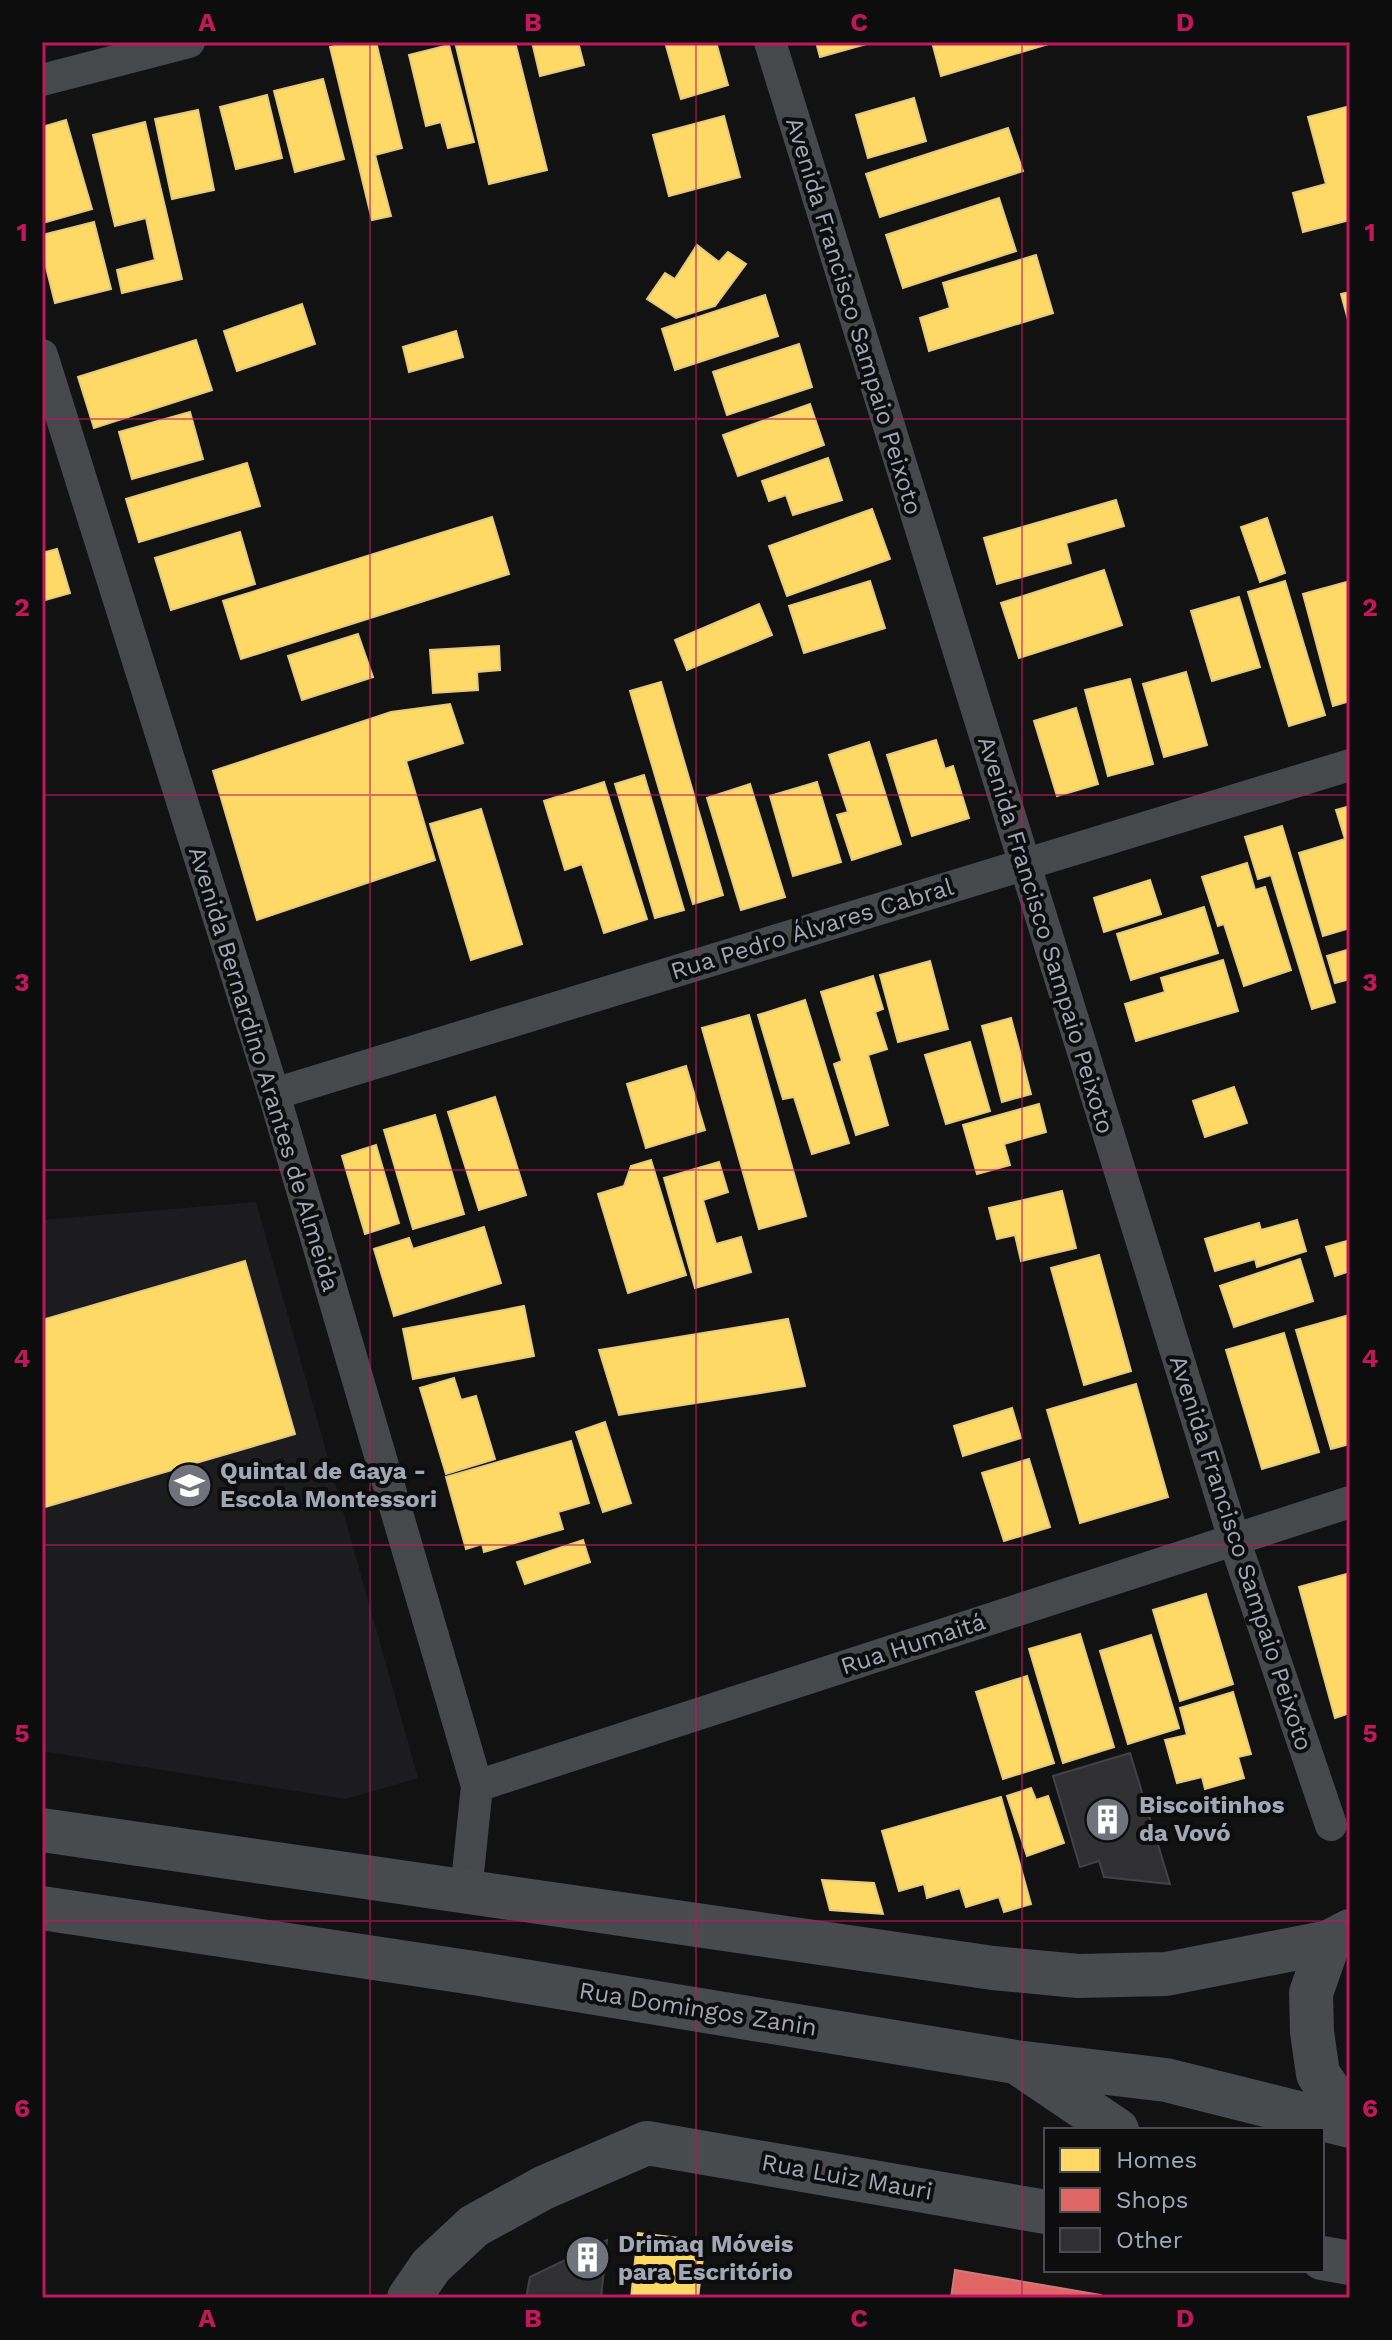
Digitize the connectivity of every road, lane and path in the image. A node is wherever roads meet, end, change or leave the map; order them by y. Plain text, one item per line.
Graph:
1 (189, 42) edge
2 (770, 42) edge
3 (42, 80) edge
4 (42, 355) edge
5 (1350, 765) edge
6 (1025, 864) junction
7 (274, 1094) junction
8 (1350, 1502) edge
9 (1234, 1539) junction
10 (477, 1786) junction
11 (1331, 1825) dead end
12 (42, 1830) edge
13 (466, 1892) junction
14 (42, 1908) edge
15 (1340, 1936) edge
16 (1016, 2062) junction
17 (1350, 2124) edge
18 (1114, 2128) edge
19 (1044, 2212) edge
20 (1324, 2258) edge
21 (1350, 2263) edge
22 (409, 2298) edge

1 - 3 street
2 - 6 street, Avenida Francisco Sampaio Peixoto
4 - 7 street, Avenida Bernardino Arantes de Almeida
5 - 6 street, Rua Pedro Álvares Cabral
6 - 7 street, Rua Pedro Álvares Cabral
6 - 9 street, Avenida Francisco Sampaio Peixoto
7 - 10 street, Avenida Bernardino Arantes de Almeida
8 - 9 street, Rua Humaitá
9 - 10 street, Rua Humaitá
9 - 11 street, Avenida Francisco Sampaio Peixoto
10 - 13 street
12 - 13 main road
13 - 15 main road
14 - 16 main road, Rua Domingos Zanin
15 - 17 main road
16 - 17 main road, Rua Domingos Zanin
16 - 18 main road
19 - 22 main road, Rua Luiz Mauri
20 - 21 main road

